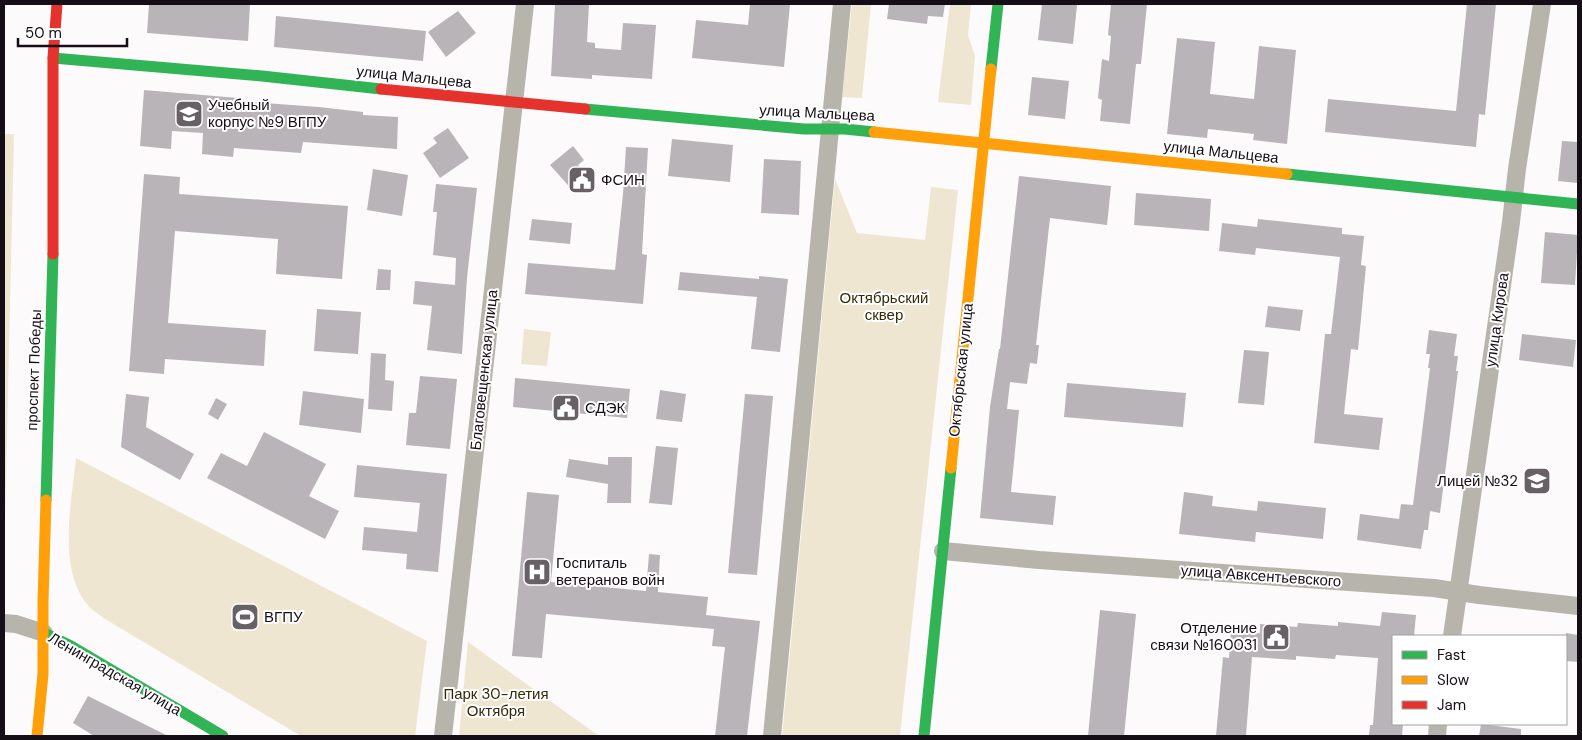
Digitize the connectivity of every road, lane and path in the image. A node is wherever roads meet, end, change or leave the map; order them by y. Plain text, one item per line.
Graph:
1 (56, 4) edge
2 (525, 4) edge
3 (842, 4) edge
4 (998, 4) edge
5 (1542, 4) edge
6 (53, 58) junction
7 (514, 103) junction
8 (830, 128) junction
9 (983, 142) junction
10 (1513, 198) junction
11 (1578, 204) edge
12 (943, 551) junction
13 (1458, 592) junction
14 (1578, 606) edge
15 (4, 623) edge
16 (44, 633) junction
17 (1452, 635) edge
18 (37, 736) edge
19 (223, 736) edge
20 (444, 736) edge
21 (772, 736) edge
22 (924, 736) edge

1 - 6 main road, проспект Победы
2 - 7 street, Благовещенская улица
3 - 8 street
4 - 9 main road, Октябрьская улица
5 - 10 street, улица Кирова
6 - 7 main road, улица Мальцева
6 - 16 main road, проспект Победы
7 - 8 main road, улица Мальцева
7 - 20 street, Благовещенская улица
8 - 9 main road, улица Мальцева
8 - 21 street
9 - 10 main road, улица Мальцева
9 - 12 main road, Октябрьская улица
10 - 11 main road, улица Мальцева
10 - 13 street, улица Кирова
12 - 13 street, улица Авксентьевского
12 - 22 main road, Октябрьская улица
13 - 14 street, улица Авксентьевского
13 - 17 street, улица Кирова
15 - 16 street, Ленинградская улица
16 - 18 main road, проспект Победы
16 - 19 main road, Ленинградская улица

